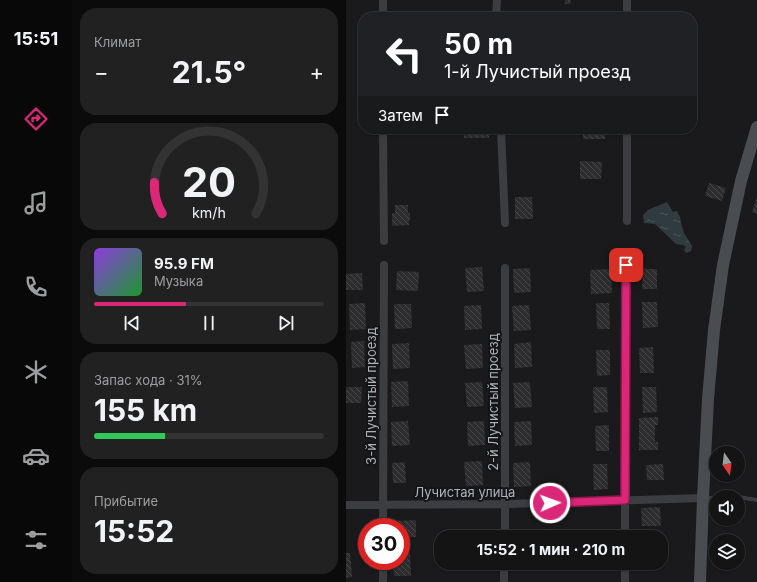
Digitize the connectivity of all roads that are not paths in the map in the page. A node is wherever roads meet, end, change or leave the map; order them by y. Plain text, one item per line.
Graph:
1 (383, 0) edge
2 (497, 0) edge
3 (626, 0) edge
4 (383, 12) edge
5 (496, 12) edge
6 (626, 12) edge
7 (757, 127) edge
8 (383, 134) edge
9 (501, 134) edge
10 (626, 134) edge
11 (626, 221) dead end
12 (505, 223) dead end
13 (384, 241) dead end
14 (384, 265) dead end
15 (626, 265) dead end
16 (505, 268) dead end
17 (703, 498) junction
18 (709, 498) edge
19 (745, 499) edge
20 (625, 500) junction
21 (757, 500) edge
22 (505, 504) junction
23 (346, 505) edge
24 (383, 505) junction
25 (383, 518) edge
26 (505, 530) edge
27 (625, 530) edge
28 (383, 570) edge
29 (504, 570) edge
30 (625, 570) edge
31 (383, 582) edge
32 (504, 582) edge
33 (625, 582) edge
34 (700, 582) edge

1 - 4 street
2 - 5 street
3 - 6 street
7 - 17 street
8 - 13 street
9 - 12 street
10 - 11 street
14 - 24 street, 3-й Лучистый проезд
15 - 20 street
16 - 22 street, 2-й Лучистый проезд
17 - 18 lane
17 - 20 street, Лучистая улица
17 - 34 street
19 - 21 lane
20 - 22 street, Лучистая улица
20 - 27 street
22 - 24 street, Лучистая улица
22 - 26 street, 2-й Лучистый проезд
23 - 24 street, Лучистая улица
24 - 25 street, 3-й Лучистый проезд
28 - 31 street
29 - 32 street
30 - 33 street

